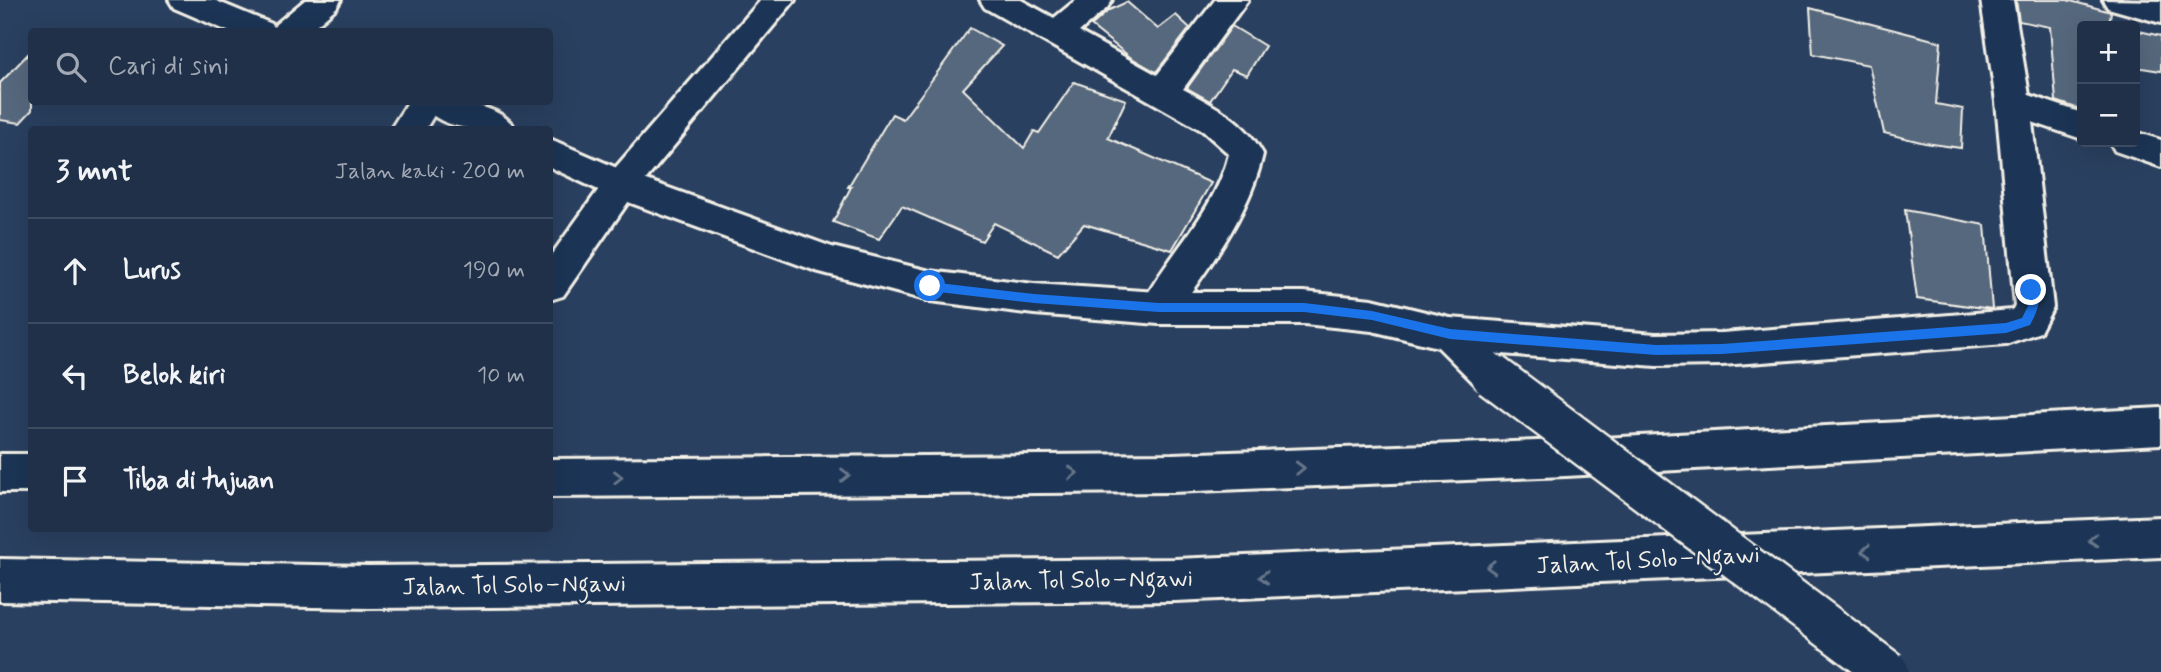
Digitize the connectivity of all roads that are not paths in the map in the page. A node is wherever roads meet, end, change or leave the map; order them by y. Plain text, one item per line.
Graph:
1 (185, 0) edge
2 (325, 0) edge
3 (779, 0) edge
4 (996, 0) edge
5 (1097, 0) edge
6 (1232, 0) edge
7 (1997, 0) edge
8 (252, 28) edge
9 (292, 28) edge
10 (1056, 34) junction
11 (1162, 93) junction
12 (2013, 102) junction
13 (423, 105) edge
14 (445, 105) edge
15 (2077, 124) edge
16 (410, 126) edge
17 (490, 126) edge
18 (2140, 147) edge
19 (553, 153) edge
20 (2161, 154) edge
21 (621, 185) junction
22 (553, 281) edge
23 (1159, 307) junction
24 (1450, 334) junction
25 (2161, 426) edge
26 (0, 473) edge
27 (28, 473) edge
28 (553, 478) edge
29 (2161, 537) edge
30 (0, 580) edge
31 (1888, 672) edge

1 - 8 main road
2 - 9 main road
3 - 21 main road
4 - 10 main road
5 - 10 main road
6 - 11 main road
7 - 12 main road
10 - 11 main road
11 - 23 main road
12 - 15 main road
12 - 24 main road
13 - 16 main road
14 - 17 main road
18 - 20 main road
19 - 21 main road
21 - 22 main road
21 - 23 main road
23 - 24 main road
24 - 31 main road, bridge
28 -> 25 main road
26 - 27 main road
29 -> 30 main road, Jalan Tol Solo–Ngawi

